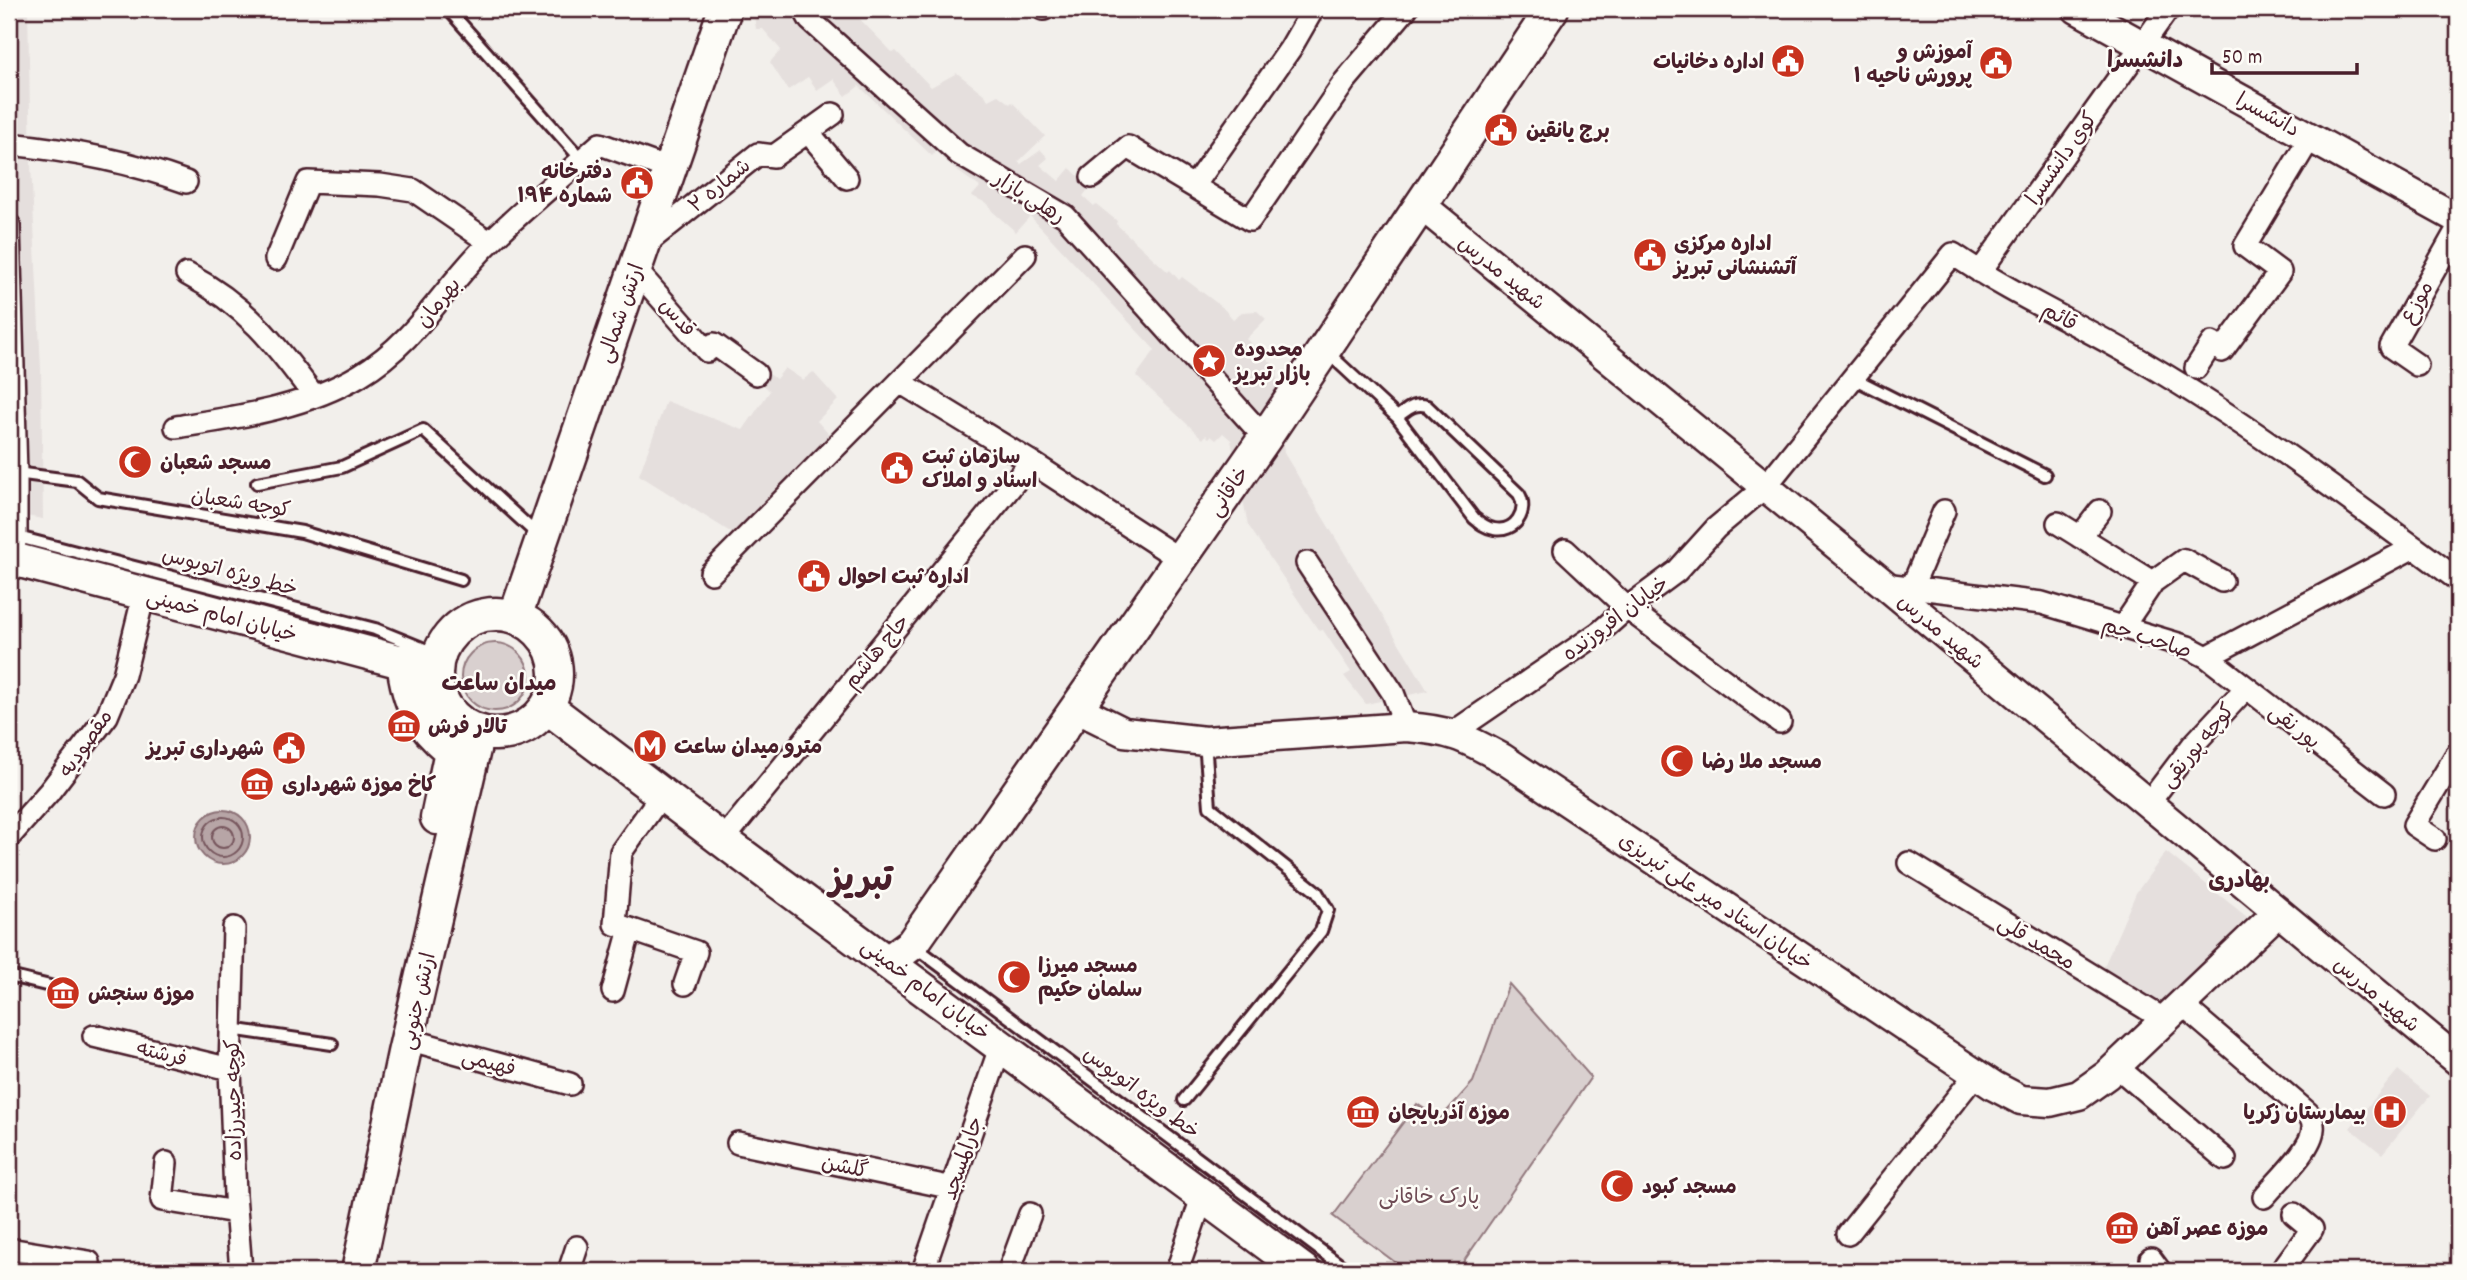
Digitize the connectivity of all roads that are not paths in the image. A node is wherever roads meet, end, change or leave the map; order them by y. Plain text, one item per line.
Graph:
1 (448, 9) edge
2 (724, 9) edge
3 (804, 9) edge
4 (1313, 9) edge
5 (1406, 9) edge
6 (1552, 9) edge
7 (2077, 9) edge
8 (2168, 9) edge
9 (2142, 44) junction
10 (833, 114) dead end
11 (808, 132) junction
12 (2310, 138) junction
13 (9, 144) edge
14 (582, 160) junction
15 (669, 169) junction
16 (1092, 177) dead end
17 (847, 178) dead end
18 (186, 182) dead end
19 (1194, 186) junction
20 (1421, 205) junction
21 (2458, 219) edge
22 (9, 225) edge
23 (2458, 228) edge
24 (489, 242) junction
25 (1025, 255) dead end
26 (639, 258) junction
27 (275, 259) dead end
28 (10, 272) edge
29 (1980, 272) junction
30 (187, 274) dead end
31 (1325, 350) junction
32 (2417, 365) dead end
33 (2196, 368) dead end
34 (756, 374) dead end
35 (1853, 378) junction
36 (900, 382) junction
37 (314, 396) junction
38 (1397, 417) junction
39 (176, 427) dead end
40 (1265, 438) junction
41 (1031, 463) junction
42 (16, 473) junction
43 (2045, 475) dead end
44 (257, 484) dead end
45 (1765, 487) junction
46 (1944, 511) dead end
47 (2099, 511) dead end
48 (2058, 523) dead end
49 (2080, 537) junction
50 (542, 538) junction
51 (11, 547) edge
52 (2414, 547) junction
53 (1566, 550) dead end
54 (1181, 560) junction
55 (1307, 563) dead end
56 (711, 573) dead end
57 (461, 580) dead end
58 (2458, 580) edge
59 (2222, 581) dead end
60 (2153, 582) junction
61 (1884, 584) junction
62 (1912, 587) junction
63 (144, 594) junction
64 (1627, 608) junction
65 (515, 617) junction
66 (2122, 628) junction
67 (2207, 657) junction
68 (403, 661) junction
69 (437, 663) junction
70 (2246, 688) junction
71 (547, 707) junction
72 (1078, 709) junction
73 (1780, 722) dead end
74 (1406, 727) junction
75 (478, 732) junction
76 (1451, 734) junction
77 (1205, 741) junction
78 (2458, 752) edge
79 (662, 794) junction
80 (2384, 794) dead end
81 (2148, 804) junction
82 (9, 836) edge
83 (2435, 839) dead end
84 (723, 840) junction
85 (1909, 863) dead end
86 (2278, 912) junction
87 (234, 928) dead end
88 (630, 929) junction
89 (901, 953) junction
90 (426, 964) junction
91 (9, 976) edge
92 (685, 984) dead end
93 (50, 986) dead end
94 (613, 991) dead end
95 (2173, 1012) junction
96 (231, 1029) junction
97 (94, 1036) dead end
98 (407, 1039) junction
99 (332, 1044) dead end
100 (1001, 1045) junction
101 (2458, 1061) edge
102 (2116, 1066) junction
103 (230, 1069) junction
104 (1976, 1074) junction
105 (570, 1084) dead end
106 (1184, 1100) dead end
107 (738, 1143) dead end
108 (2225, 1159) dead end
109 (166, 1163) dead end
110 (953, 1188) junction
111 (1203, 1195) junction
112 (2264, 1197) dead end
113 (236, 1212) junction
114 (1030, 1214) dead end
115 (2294, 1214) dead end
116 (1848, 1234) dead end
117 (577, 1247) dead end
118 (9, 1249) edge
119 (89, 1262) dead end
120 (242, 1271) edge
121 (358, 1271) edge
122 (569, 1271) edge
123 (923, 1271) edge
124 (1009, 1271) edge
125 (1177, 1271) edge
126 (1304, 1271) edge
127 (1348, 1271) edge
128 (2281, 1271) edge

1 - 14 lane
2 - 15 main road, ارتش شمالی
3 - 40 street, رهلی بازار
4 - 19 street
5 - 19 street
6 - 20 main road, خاقانی
7 - 9 main road, دانشسرا
8 - 9 street, کوی دانشسرا
9 - 12 main road, دانشسرا
9 - 29 street, کوی دانشسرا
10 - 11 street, شماره ۲
11 - 17 street
11 - 26 street, شماره ۲
12 - 21 main road, دانشسرا
12 - 33 street
13 - 18 street
14 - 15 street, بهرمان
14 - 24 street, بهرمان
15 - 26 main road, ارتش شمالی
16 - 19 street
20 - 31 main road, خاقانی
20 - 45 main road, شهید مدرس
22 - 28 street
23 - 32 street, موزع
24 - 27 street
24 - 37 street, بهرمان
25 - 36 street
26 - 34 street, قدس
26 - 50 main road, ارتش شمالی
28 - 42 street
29 - 35 street, قائم
29 - 52 street, قائم
30 - 37 street
31 - 38 lane
31 - 40 main road, خاقانی
35 - 43 lane
35 - 45 street, قائم
36 - 41 street
36 - 56 street
37 - 39 street, بهرمان
38 - 38 lane
40 - 54 main road, خاقانی
41 - 54 street
41 - 84 street, حاج هاشم
42 - 51 street
42 - 57 lane, کوچه شعبان
44 - 50 lane
45 - 61 main road, شهید مدرس
45 - 64 street, خیابان افروزنده
46 - 62 street
47 - 49 street
48 - 49 street
49 - 60 street
50 - 65 main road, ارتش شمالی
51 - 63 main road, خیابان امام خمینی
51 - 69 lane, خط ویژه اتوبوس
52 - 58 street
52 - 67 street, صاحب جم
53 - 64 street
54 - 72 main road, خاقانی
55 - 74 street
59 - 60 street
60 - 66 street
61 - 62 street, صاحب جم
61 - 81 main road, شهید مدرس
62 - 66 street, صاحب جم
63 - 68 main road, خیابان امام خمینی
63 - 82 street, مقصودیه
64 - 73 street
64 - 76 street, خیابان افروزنده
65 - 69 main road
65 - 71 main road
66 - 67 street, صاحب جم
67 - 70 street, پور نقی
68 - 69 main road, خیابان امام خمینی
68 - 90 main road
69 - 75 main road
70 - 80 street, پور نقی
70 - 81 street, کوچه پورنقی
71 - 75 main road
71 - 79 main road, خیابان امام خمینی
72 - 77 main road, خیابان استاد میر علی تبریزی
72 - 89 main road, خاقانی
74 - 76 main road, خیابان استاد میر علی تبریزی
74 - 77 main road, خیابان استاد میر علی تبریزی
75 - 90 main road, ارتش جنوبی
76 - 104 main road, خیابان استاد میر علی تبریزی
77 - 106 lane
78 - 83 street
79 - 84 main road, خیابان امام خمینی
79 - 88 street
81 - 86 main road, شهید مدرس
84 - 89 main road, خیابان امام خمینی
85 - 95 street, محمد قلی
86 - 95 main road, خیابان استاد میر علی تبریزی
86 - 101 main road, شهید مدرس
87 - 96 street, کوچه حیدرزاده
88 - 92 street
88 - 94 street
89 - 100 main road, خیابان امام خمینی
89 - 127 lane, خط ویژه اتوبوس
90 - 98 main road, ارتش جنوبی
91 - 93 lane
95 - 102 main road, خیابان استاد میر علی تبریزی
95 - 112 street, محمد قلی
96 - 99 lane
96 - 103 street, کوچه حیدرزاده
97 - 103 street, فرشته
98 - 105 street, فهیمی
98 - 121 main road, ارتش جنوبی
100 - 110 street, جارالمسجد
100 - 111 main road, خیابان امام خمینی
102 - 104 main road, خیابان استاد میر علی تبریزی
102 - 108 street
103 - 113 street, کوچه حیدرزاده
104 - 116 street
107 - 110 street, گلشن
109 - 113 street
110 - 123 street, جارالمسجد
111 - 125 street
111 - 126 main road, خیابان امام خمینی
113 - 120 street, کوچه حیدرزاده
114 - 124 street
115 - 128 street
117 - 122 street
118 - 119 street

